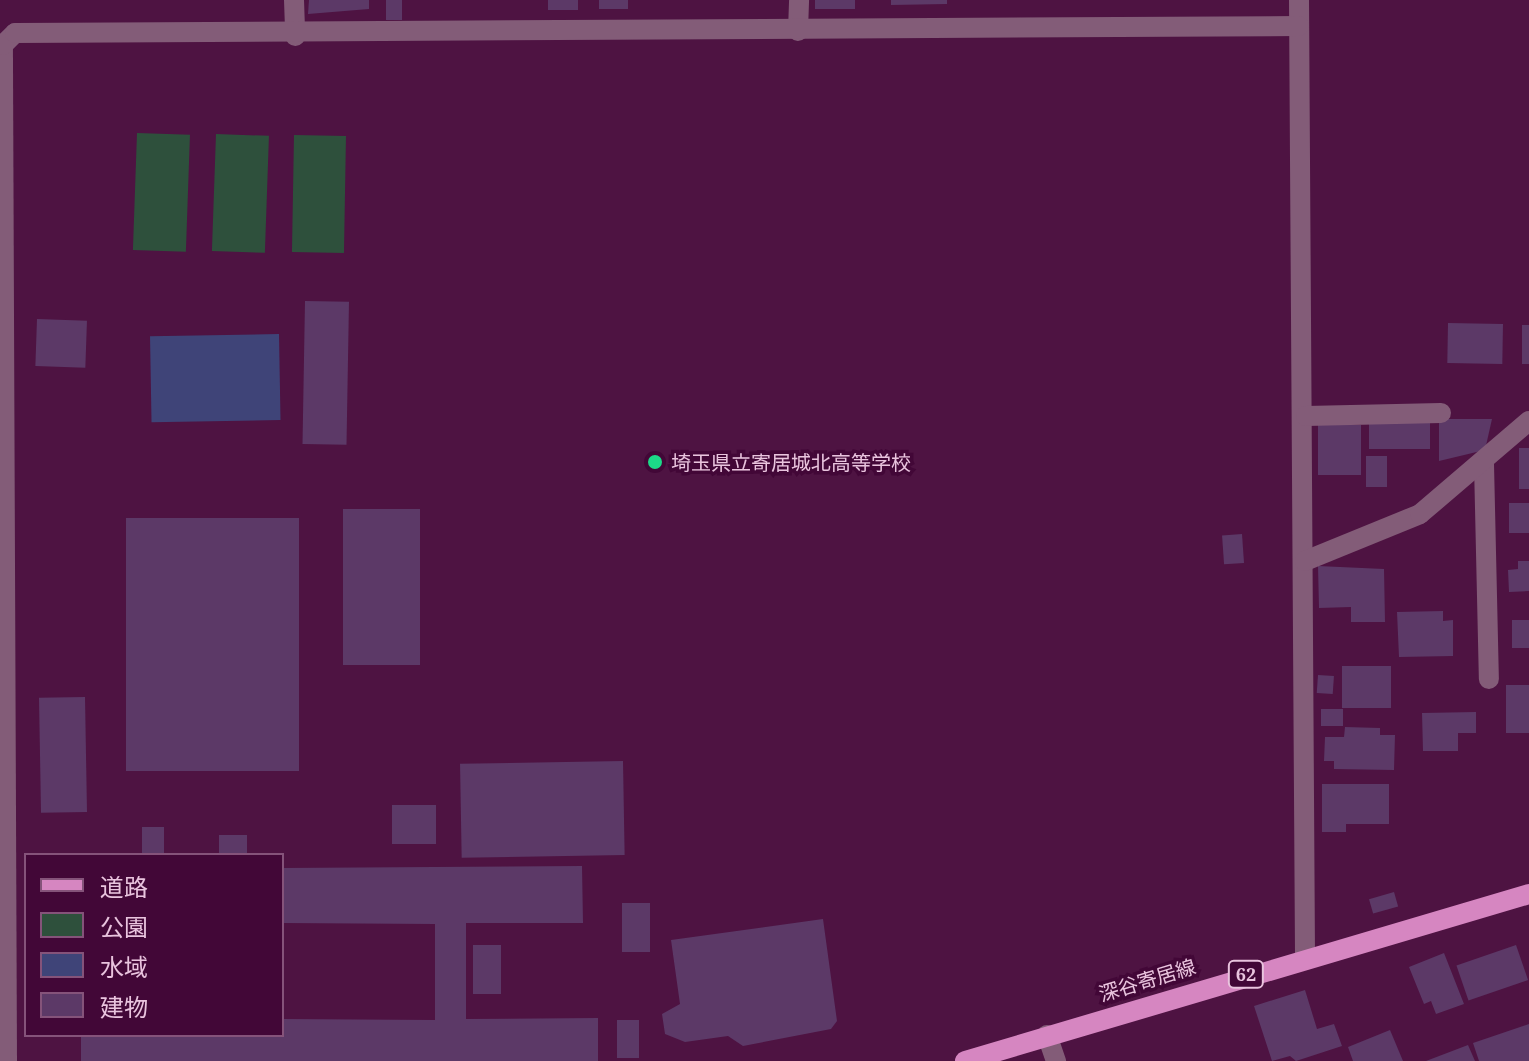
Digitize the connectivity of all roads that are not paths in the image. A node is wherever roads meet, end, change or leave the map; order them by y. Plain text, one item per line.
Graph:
1 (294, 0) edge
2 (799, 0) edge
3 (1299, 0) edge
4 (1299, 26) junction
5 (798, 31) junction
6 (295, 36) junction
7 (1441, 413) dead end
8 (1306, 416) junction
9 (1529, 421) edge
10 (1484, 464) junction
11 (1305, 561) junction
12 (1, 620) edge
13 (1489, 679) dead end
14 (1529, 894) edge
15 (1305, 956) junction
16 (1047, 1035) junction
17 (7, 1061) edge
18 (965, 1061) edge
19 (1056, 1061) edge

1 - 6 street
2 - 5 street
3 - 4 street
4 - 5 street
4 - 8 street
5 - 6 street
6 - 12 street
7 - 8 street
8 - 11 street
9 - 10 street
10 - 11 street
10 - 13 street
11 - 15 street
12 - 17 street
14 - 15 main road, 深谷寄居線 / 62
15 - 16 main road, 深谷寄居線 / 62
16 - 18 main road, 深谷寄居線 / 62
16 - 19 street

